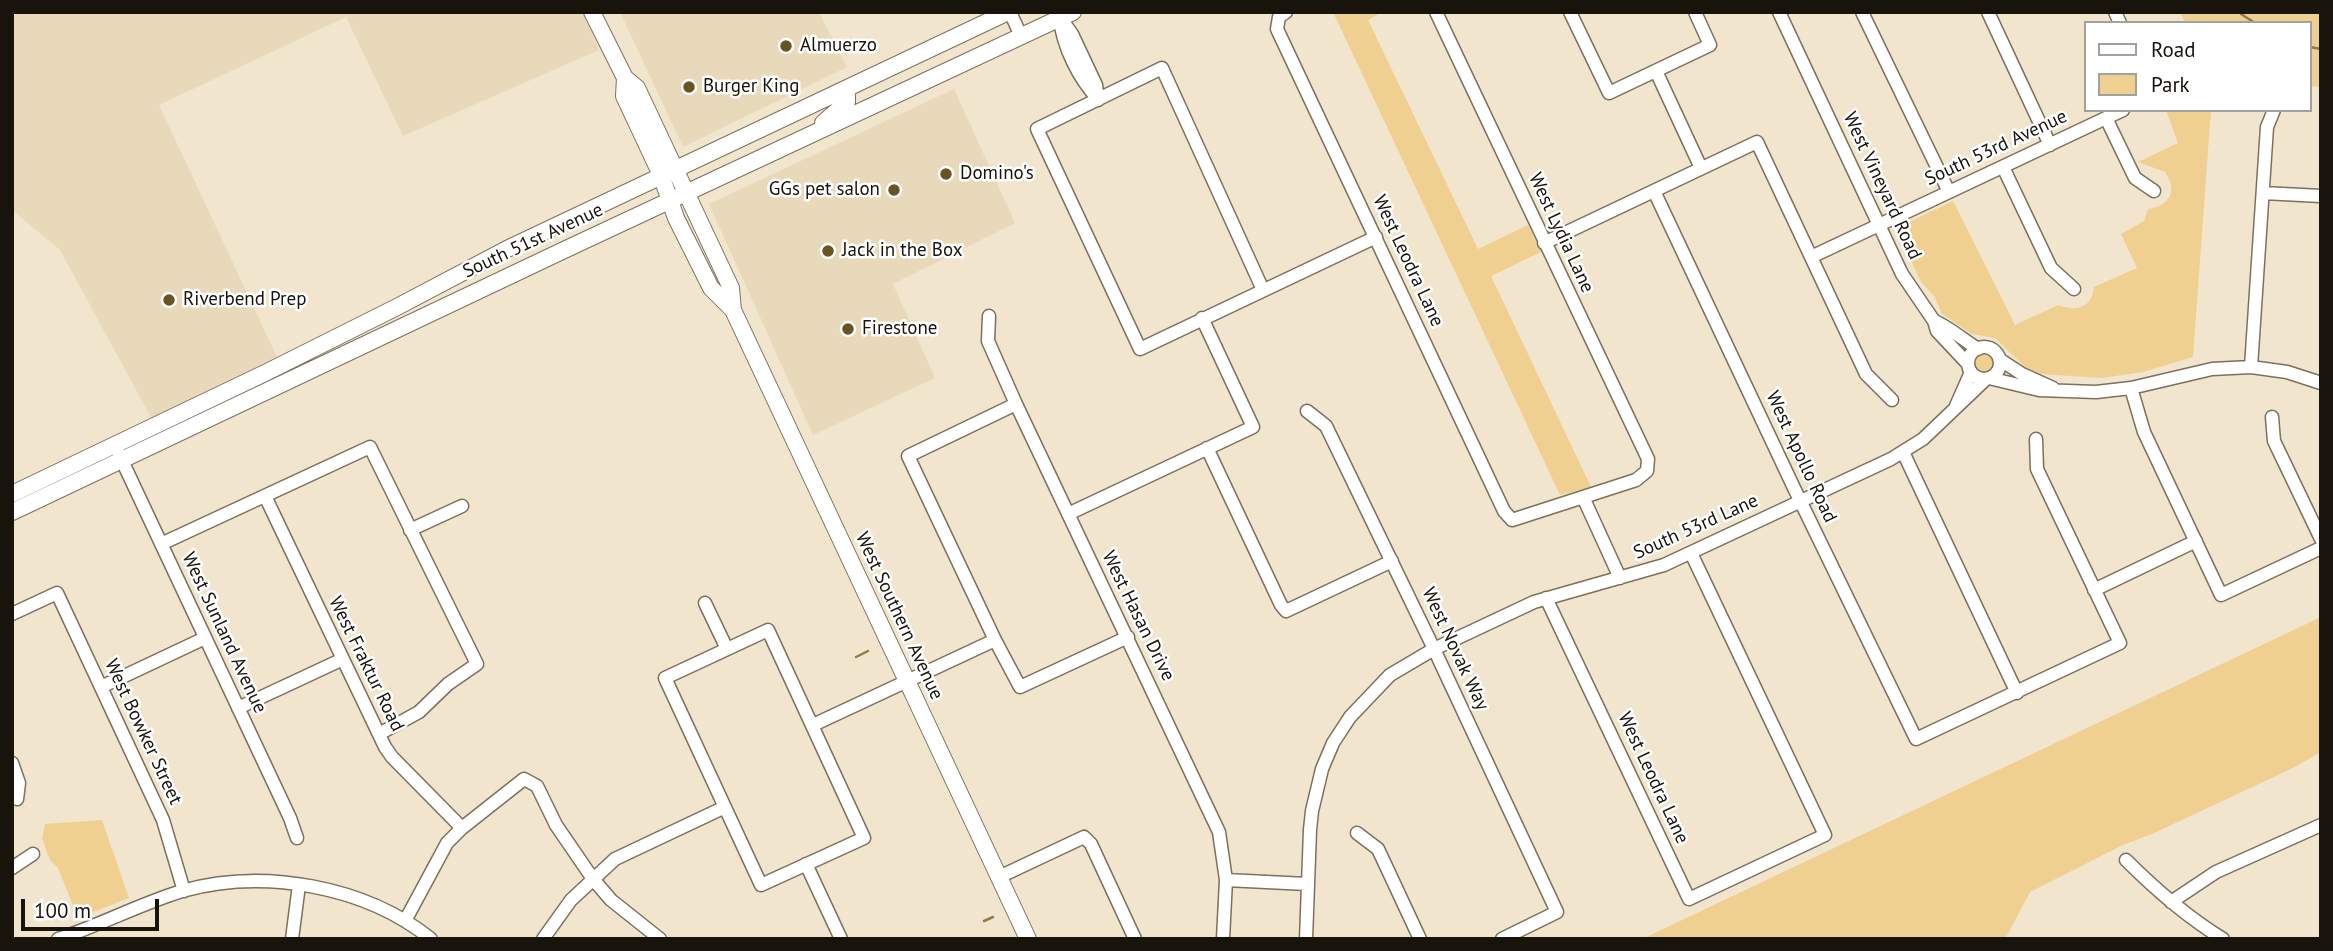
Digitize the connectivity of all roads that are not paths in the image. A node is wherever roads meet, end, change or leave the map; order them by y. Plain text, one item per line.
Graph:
1 (592, 12) edge
2 (1009, 12) edge
3 (1436, 12) edge
4 (1570, 12) edge
5 (1695, 12) edge
6 (1779, 12) edge
7 (1862, 12) edge
8 (1987, 12) edge
9 (1063, 14) edge
10 (1282, 14) edge
11 (1021, 37) junction
12 (1656, 71) junction
13 (843, 90) junction
14 (1098, 100) junction
15 (2119, 112) edge
16 (2273, 112) edge
17 (2106, 118) junction
18 (811, 135) junction
19 (2050, 145) junction
20 (2003, 167) junction
21 (1701, 168) junction
22 (668, 172) junction
23 (1654, 191) junction
24 (2154, 191) dead end
25 (686, 192) junction
26 (1949, 192) junction
27 (2263, 193) junction
28 (2321, 196) edge
29 (670, 200) junction
30 (1879, 225) junction
31 (1376, 237) junction
32 (1544, 243) junction
33 (1811, 257) junction
34 (2074, 289) dead end
35 (1263, 290) junction
36 (397, 307) junction
37 (733, 310) junction
38 (989, 316) dead end
39 (1202, 318) junction
40 (1934, 321) junction
41 (405, 325) junction
42 (1978, 349) junction
43 (1999, 359) junction
44 (2251, 367) junction
45 (1969, 368) junction
46 (1987, 378) junction
47 (2321, 383) edge
48 (2053, 388) junction
49 (2131, 388) junction
50 (1892, 400) dead end
51 (1016, 404) junction
52 (1956, 406) junction
53 (1307, 411) dead end
54 (2272, 417) dead end
55 (2036, 439) dead end
56 (1207, 448) junction
57 (1903, 452) junction
58 (118, 453) junction
59 (12, 494) edge
60 (265, 496) junction
61 (1583, 497) junction
62 (1800, 501) junction
63 (461, 506) dead end
64 (12, 512) edge
65 (1068, 514) junction
66 (410, 530) junction
67 (2321, 539) edge
68 (2196, 541) junction
69 (161, 544) junction
70 (2321, 548) edge
71 (1691, 553) junction
72 (1392, 561) junction
73 (1620, 578) junction
74 (2094, 590) junction
75 (1546, 598) junction
76 (705, 603) dead end
77 (12, 614) edge
78 (1128, 637) junction
79 (205, 638) junction
80 (995, 640) junction
81 (727, 649) junction
82 (1434, 649) junction
83 (343, 659) junction
84 (907, 681) junction
85 (101, 687) junction
86 (2017, 693) junction
87 (238, 708) junction
88 (813, 725) junction
89 (379, 734) junction
90 (12, 763) edge
91 (17, 799) dead end
92 (725, 807) junction
93 (2321, 825) edge
94 (462, 828) junction
95 (1357, 833) dead end
96 (297, 838) dead end
97 (33, 854) dead end
98 (2126, 860) dead end
99 (806, 864) junction
100 (12, 868) edge
101 (999, 877) junction
102 (593, 878) junction
103 (1226, 880) junction
104 (1307, 884) junction
105 (299, 885) junction
106 (184, 891) junction
107 (2171, 902) junction
108 (405, 921) junction
109 (58, 939) edge
110 (292, 939) edge
111 (431, 939) edge
112 (543, 939) edge
113 (660, 939) edge
114 (841, 939) edge
115 (1028, 939) edge
116 (1135, 939) edge
117 (1223, 939) edge
118 (1306, 939) edge
119 (1420, 939) edge
120 (1502, 939) edge
121 (2223, 939) edge

1 - 22 main road, West Southern Avenue
2 - 11 street
2 - 13 main road, South 51st Avenue
3 - 32 street, West Lydia Lane
4 - 12 street
5 - 12 street
6 - 30 street, West Vineyard Road
7 - 26 street
8 - 19 street
9 - 11 main road, South 51st Avenue
9 - 14 street
10 - 31 street, West Leodra Lane
11 - 18 main road, South 51st Avenue
12 - 21 street
13 - 18 main road
13 - 22 main road, South 51st Avenue
14 - 35 street
14 - 39 street
15 - 17 street, South 53rd Avenue
16 - 27 street
17 - 19 street, South 53rd Avenue
17 - 24 street
18 - 25 main road, South 51st Avenue
19 - 20 street, South 53rd Avenue
20 - 26 street, South 53rd Avenue
20 - 34 street
21 - 23 street
21 - 33 street
22 - 25 main road, West Southern Avenue
22 - 29 main road, West Southern Avenue
22 - 36 main road, South 51st Avenue
23 - 32 street
23 - 62 street, West Apollo Road
25 - 29 main road, South 51st Avenue
25 - 37 main road, West Southern Avenue
26 - 30 street, South 53rd Avenue
27 - 28 street
27 - 44 street
29 - 37 main road, West Southern Avenue
29 - 41 main road, South 51st Avenue
30 - 33 street, South 53rd Avenue
30 - 40 street, West Vineyard Road
31 - 35 street
31 - 61 street, West Leodra Lane
32 - 61 street, West Lydia Lane
33 - 50 street
35 - 39 street
36 - 41 main road
36 - 58 main road, South 51st Avenue
37 - 84 main road, West Southern Avenue
38 - 51 street, West Hasan Drive
39 - 56 street
40 - 42 street
40 - 45 street, West Vineyard Road
41 - 58 main road, South 51st Avenue
42 - 43 street
42 - 45 street, South 53rd Lane
43 - 46 street, South 53rd Lane
43 - 48 street
44 - 47 street
44 - 49 street
45 - 46 street
45 - 52 street, South 53rd Lane
46 - 48 street
46 - 52 street, South 53rd Lane
48 - 49 street
49 - 68 street
51 - 65 street, West Hasan Drive
51 - 80 street
52 - 57 street, South 53rd Lane
53 - 72 street, West Novak Way
54 - 67 street
55 - 74 street
56 - 65 street
56 - 72 street
57 - 62 street, South 53rd Lane
57 - 86 street
58 - 59 main road, South 51st Avenue
58 - 64 main road, South 51st Avenue
58 - 69 street, West Sunland Avenue
60 - 66 street
60 - 69 street
60 - 83 street, West Fraktur Road
61 - 73 street
62 - 71 street, South 53rd Lane
62 - 86 street, West Apollo Road
63 - 66 street
65 - 78 street, West Hasan Drive
66 - 89 street
68 - 70 street
68 - 74 street
69 - 79 street, West Sunland Avenue
71 - 73 street, South 53rd Lane
71 - 75 street, West Leodra Lane
72 - 82 street, West Novak Way
73 - 75 street, South 53rd Lane
74 - 86 street
75 - 82 street, South 53rd Lane
76 - 81 street
77 - 85 street, West Bowker Street
78 - 80 street
78 - 103 street, West Hasan Drive
79 - 85 street
79 - 87 street, West Sunland Avenue
80 - 84 street
81 - 88 street
81 - 92 street
82 - 104 street, South 53rd Lane
82 - 120 street, West Novak Way
83 - 87 street
83 - 89 street, West Fraktur Road
84 - 88 street
84 - 101 main road, West Southern Avenue
85 - 106 street, West Bowker Street
87 - 96 street, West Sunland Avenue
88 - 99 street
89 - 94 street, West Fraktur Road
90 - 91 street
92 - 99 street
92 - 102 street
93 - 107 street
94 - 102 street
94 - 108 street
95 - 119 street
97 - 100 street
98 - 107 street
99 - 114 street
101 - 115 main road, West Southern Avenue
101 - 116 street
102 - 112 street
102 - 113 street
103 - 104 street
103 - 117 street, West Hasan Drive
104 - 118 street, South 53rd Lane
105 - 106 street
105 - 108 street
105 - 110 street
106 - 109 street
107 - 121 street
108 - 111 street

